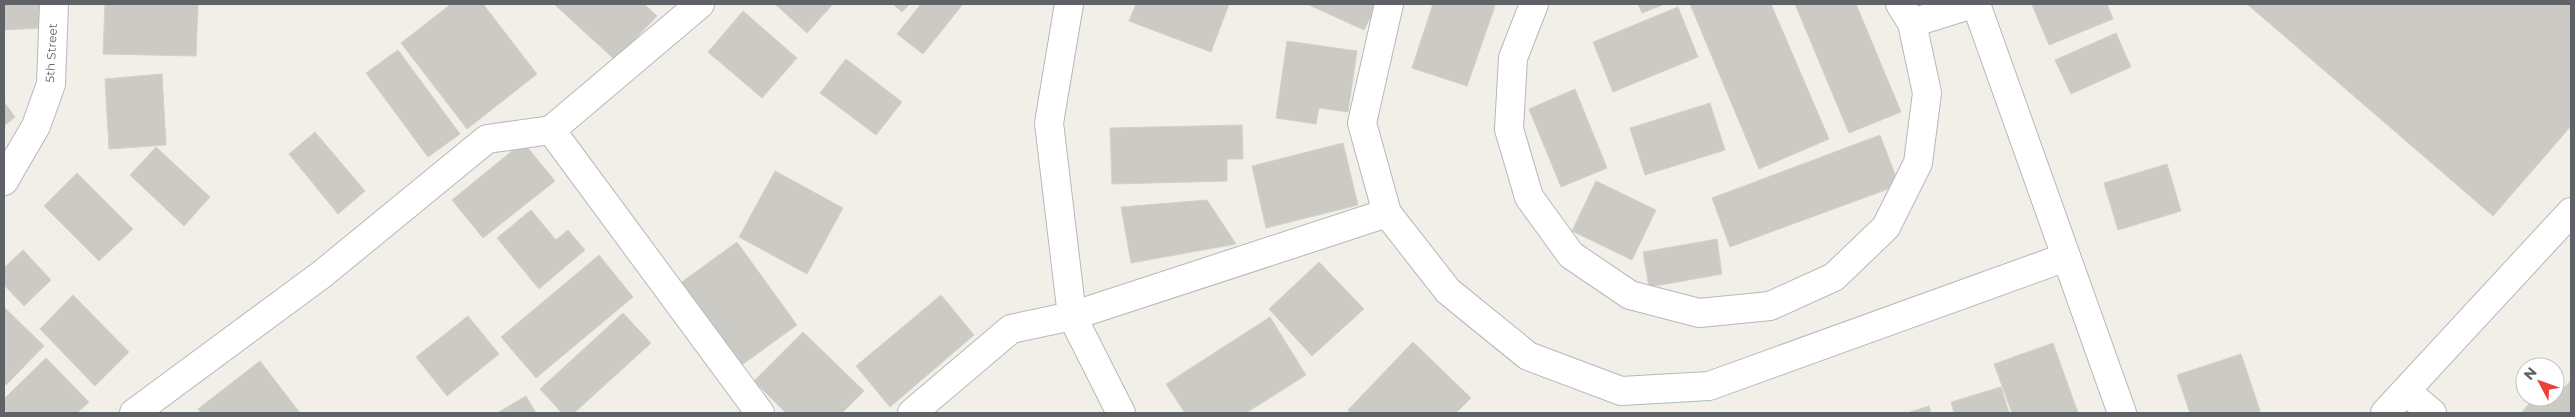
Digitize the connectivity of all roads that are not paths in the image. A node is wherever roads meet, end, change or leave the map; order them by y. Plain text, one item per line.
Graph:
1 (54, 4) edge
2 (700, 4) edge
3 (1069, 4) edge
4 (1389, 4) edge
5 (1534, 4) edge
6 (1974, 4) edge
7 (1906, 13) edge
8 (552, 130) junction
9 (4, 181) edge
10 (2571, 212) edge
11 (1387, 213) junction
12 (2066, 257) junction
13 (1072, 316) junction
14 (2407, 392) junction
15 (134, 413) edge
16 (760, 413) edge
17 (912, 413) edge
18 (1121, 413) edge
19 (2122, 413) edge
20 (2385, 413) edge
21 (2432, 413) edge

1 - 9 street, 5th Street
2 - 8 street
3 - 13 street
4 - 11 street
5 - 7 street
6 - 7 street
6 - 12 street
8 - 15 street
8 - 16 street
10 - 14 street
11 - 12 street
11 - 13 street
12 - 19 street
13 - 17 street
13 - 18 street
14 - 20 street
14 - 21 street

